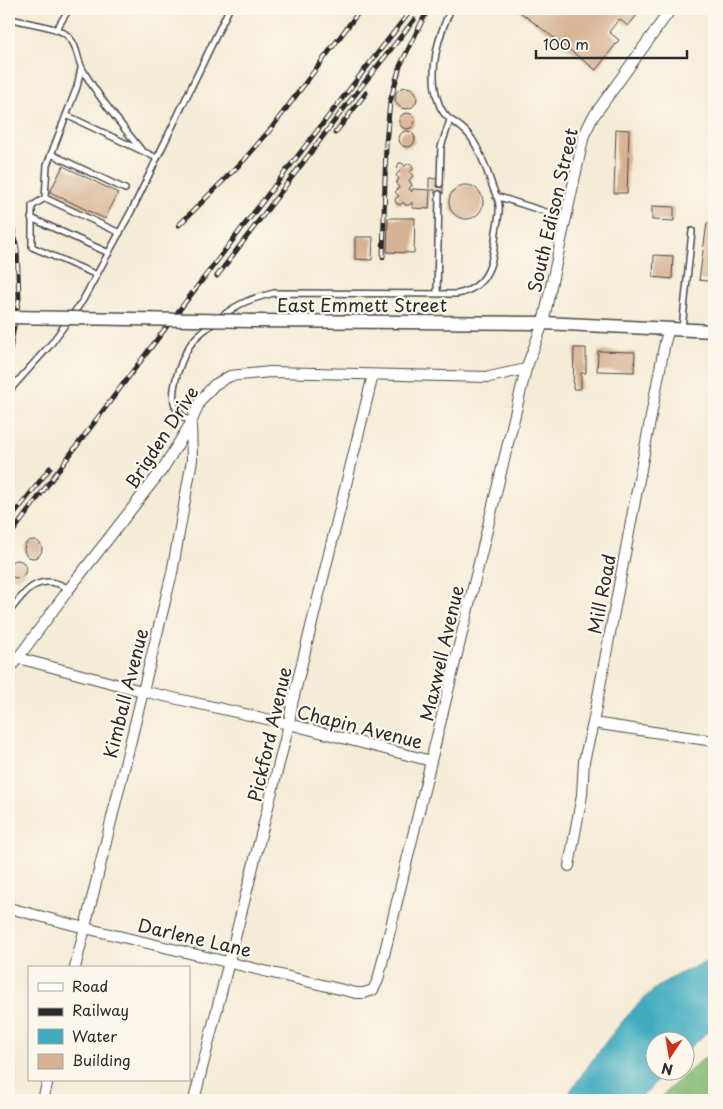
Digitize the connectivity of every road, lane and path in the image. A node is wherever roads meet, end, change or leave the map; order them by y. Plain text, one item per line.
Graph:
1 (69, 9) edge
2 (228, 9) edge
3 (451, 9) edge
4 (671, 9) edge
5 (710, 9) edge
6 (714, 12) edge
7 (9, 18) edge
8 (56, 30) junction
9 (81, 68) junction
10 (66, 115) junction
11 (450, 120) junction
12 (142, 151) junction
13 (50, 154) junction
14 (157, 158) junction
15 (440, 184) dead end
16 (125, 189) dead end
17 (440, 194) dead end
18 (496, 196) junction
19 (45, 198) junction
20 (31, 218) junction
21 (565, 218) junction
22 (692, 231) dead end
23 (120, 233) junction
24 (109, 253) junction
25 (97, 275) junction
26 (437, 294) junction
27 (9, 317) edge
28 (543, 323) junction
29 (668, 329) junction
30 (682, 329) junction
31 (714, 331) edge
32 (526, 370) junction
33 (373, 375) junction
34 (9, 390) edge
35 (191, 423) junction
36 (69, 589) junction
37 (9, 612) edge
38 (18, 658) junction
39 (9, 670) edge
40 (142, 691) junction
41 (593, 722) junction
42 (289, 724) junction
43 (714, 741) edge
44 (432, 761) junction
45 (569, 866) dead end
46 (9, 908) edge
47 (85, 928) junction
48 (230, 963) junction
49 (76, 966) edge
50 (373, 990) joint
51 (48, 1082) edge
52 (43, 1100) edge
53 (194, 1100) edge

1 - 8 lane
2 - 14 lane
3 - 11 lane
4 - 21 street, South Edison Street
5 - 6 lane
7 - 8 lane
8 - 9 lane
9 - 10 lane
9 - 12 lane
10 - 12 lane
10 - 13 lane
11 - 15 lane
11 - 18 lane
12 - 14 lane
13 - 16 lane
13 - 19 lane
14 - 23 lane
17 - 26 lane
18 - 21 lane
18 - 26 lane
19 - 20 lane
19 - 23 lane
20 - 24 lane
20 - 25 lane
21 - 28 street, South Edison Street
22 - 30 lane
23 - 24 lane
24 - 25 lane
25 - 34 lane
26 - 35 lane
27 - 28 street, East Emmett Street, bridge
28 - 29 street, East Emmett Street
28 - 32 street, Maxwell Avenue
29 - 30 street, East Emmett Street
29 - 41 street, Mill Road
30 - 31 street, East Emmett Street
32 - 33 street, Brigden Drive
32 - 44 street, Maxwell Avenue
33 - 35 street, Brigden Drive
33 - 42 street, Pickford Avenue
35 - 36 street, Brigden Drive
35 - 40 street, Kimball Avenue
36 - 37 lane
36 - 38 street, Brigden Drive
38 - 39 street, Brigden Drive
38 - 40 street, Chapin Avenue
40 - 42 street, Chapin Avenue
40 - 47 street, Kimball Avenue
41 - 43 street
41 - 45 street, Mill Road
42 - 44 street, Chapin Avenue
42 - 48 street, Pickford Avenue
44 - 50 street, Maxwell Avenue
46 - 47 street, Darlene Lane
47 - 48 street, Darlene Lane
47 - 49 street, Kimball Avenue
48 - 50 street, Darlene Lane
48 - 53 street, Pickford Avenue
51 - 52 street

